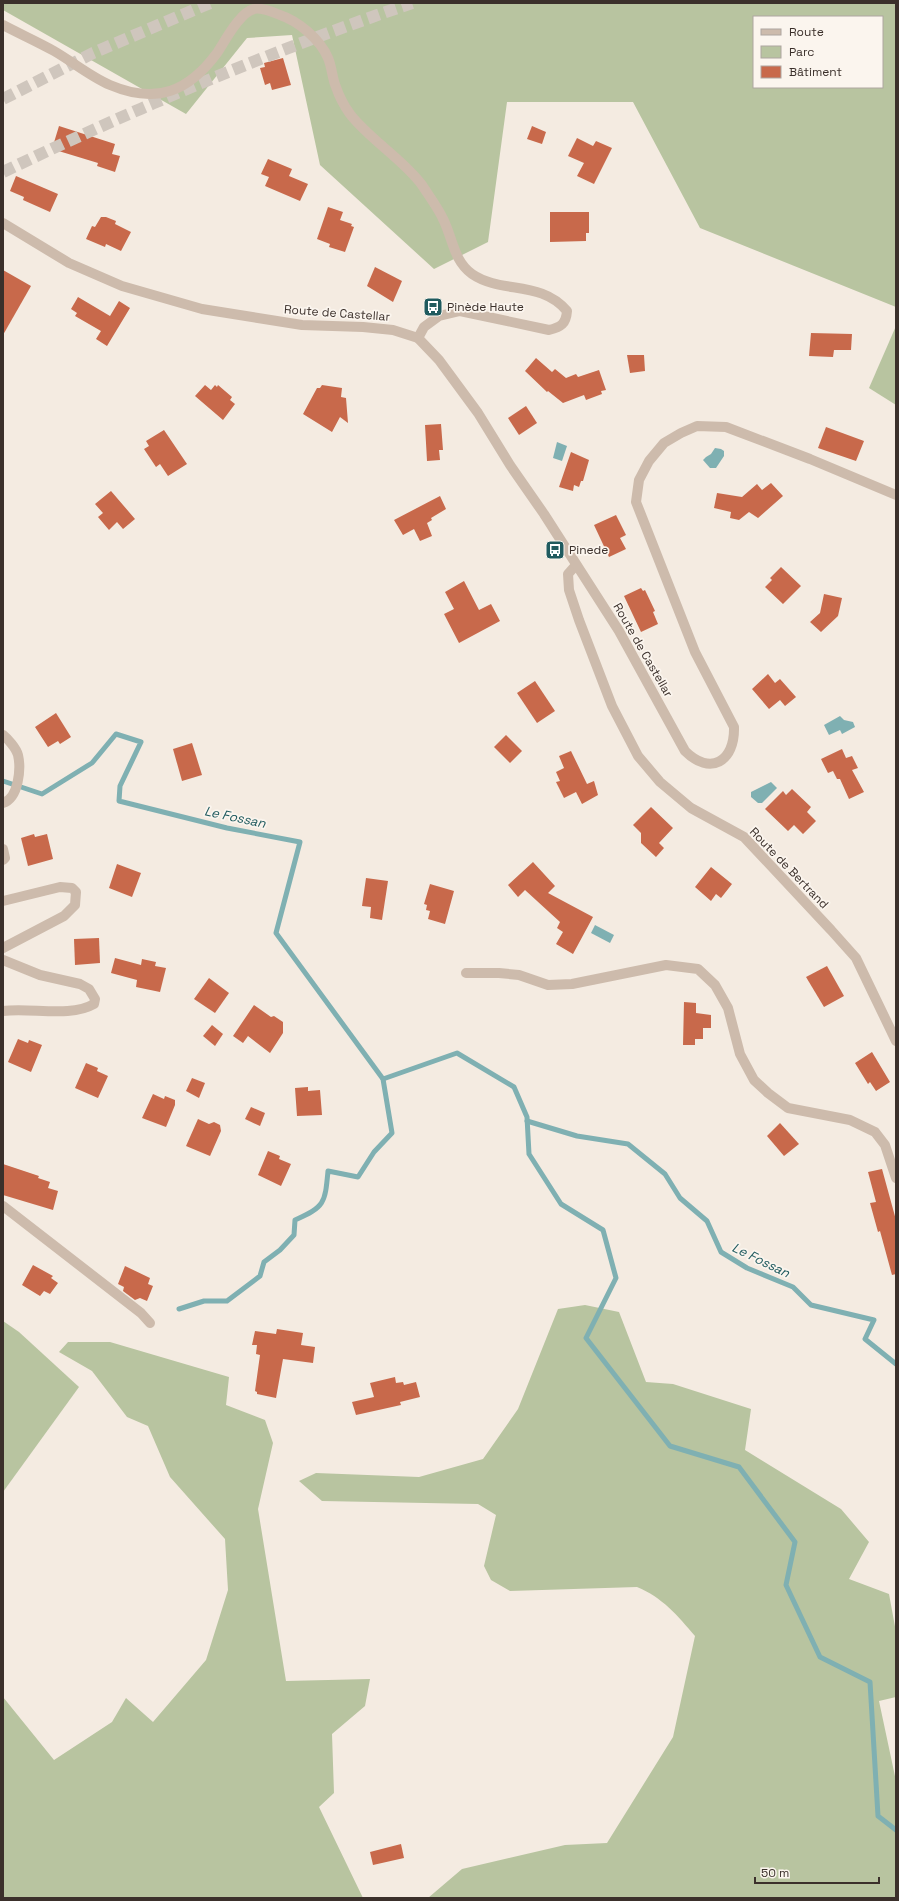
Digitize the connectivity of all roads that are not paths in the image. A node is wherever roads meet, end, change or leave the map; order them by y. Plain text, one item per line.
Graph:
1 (3, 25) edge
2 (3, 223) edge
3 (418, 338) junction
4 (896, 495) edge
5 (576, 565) junction
6 (3, 735) edge
7 (3, 803) edge
8 (3, 849) edge
9 (3, 860) edge
10 (3, 901) edge
11 (3, 948) edge
12 (3, 960) edge
13 (466, 973) dead end
14 (3, 1011) edge
15 (896, 1041) edge
16 (896, 1178) edge
17 (3, 1206) edge
18 (150, 1323) dead end

1 - 3 street
2 - 3 street, Route de Castellar
3 - 5 street, Route de Castellar
4 - 5 street, Route de Castellar
5 - 15 street, Route de Bertrand
6 - 7 street
8 - 9 street
10 - 11 street
12 - 14 street
13 - 16 street
17 - 18 street

